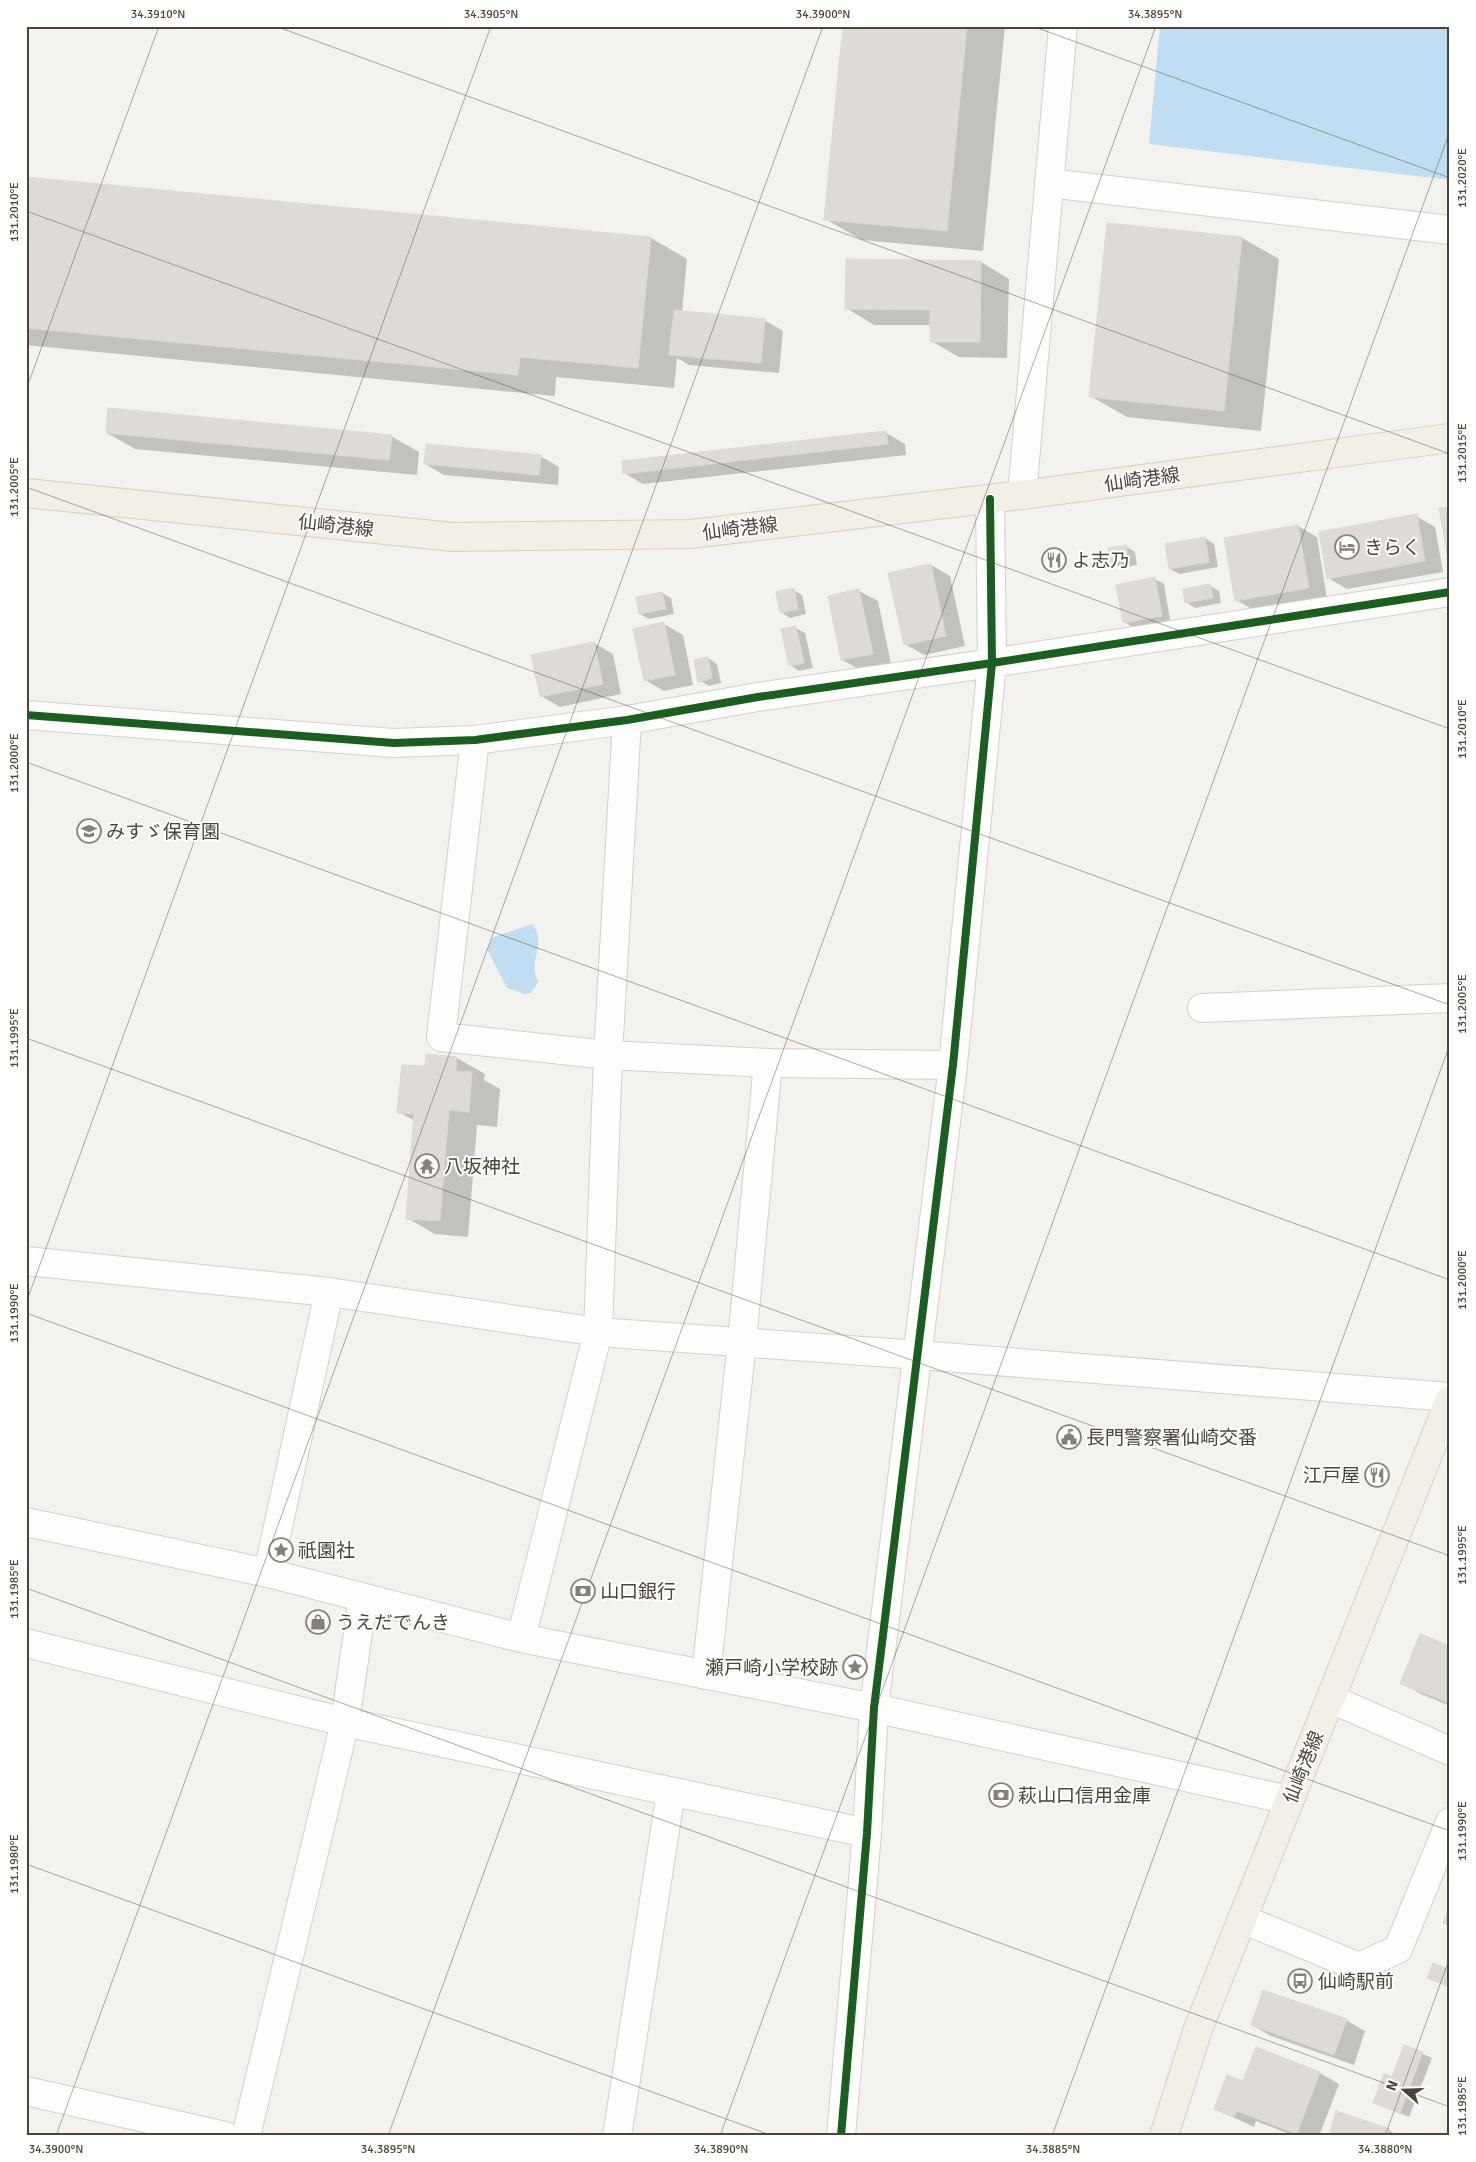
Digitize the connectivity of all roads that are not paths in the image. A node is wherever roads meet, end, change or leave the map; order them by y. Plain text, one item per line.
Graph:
1 (1063, 26) edge
2 (1049, 183) junction
3 (1450, 230) edge
4 (1450, 438) edge
5 (26, 494) edge
6 (1022, 495) junction
7 (990, 499) junction
8 (1450, 592) edge
9 (992, 663) junction
10 (26, 715) edge
11 (627, 720) junction
12 (475, 740) junction
13 (1450, 998) edge
14 (1202, 1008) dead end
15 (608, 1055) junction
16 (768, 1063) junction
17 (953, 1065) junction
18 (26, 1261) edge
19 (329, 1292) junction
20 (598, 1332) junction
21 (742, 1342) junction
22 (919, 1355) junction
23 (1450, 1398) edge
24 (26, 1522) edge
25 (268, 1574) junction
26 (363, 1598) junction
27 (521, 1638) junction
28 (26, 1643) edge
29 (706, 1675) junction
30 (1331, 1699) junction
31 (874, 1708) junction
32 (345, 1722) junction
33 (1450, 1751) edge
34 (671, 1792) junction
35 (1290, 1800) junction
36 (1450, 1822) edge
37 (867, 1833) junction
38 (1242, 1919) junction
39 (26, 2091) edge
40 (225, 2136) edge
41 (246, 2136) edge
42 (617, 2136) edge
43 (841, 2136) edge
44 (1164, 2136) edge

1 - 2 street
2 - 3 street
2 - 6 street
4 - 6 main road, 仙崎港線
5 - 7 main road, 仙崎港線
6 - 7 main road, 仙崎港線
7 - 9 street
8 - 9 street
9 - 11 street
9 - 17 street
10 - 12 street
11 - 12 street
11 - 15 street
12 - 15 street
13 - 14 street
15 - 16 street
15 - 20 street
16 - 17 street
16 - 21 street
17 - 22 street
18 - 19 street
19 - 20 street
19 - 25 street
20 - 21 street
20 - 27 street
21 - 22 street
21 - 29 street
22 - 23 street
22 - 31 street
23 - 30 main road, 仙崎港線
24 - 25 street
25 - 26 street
26 - 27 street
26 - 32 street
27 - 29 street
28 - 32 street
29 - 31 street
30 - 33 street
30 - 35 main road, 仙崎港線
31 - 35 street
31 - 37 street
32 - 34 street
32 - 41 street
34 - 37 street
34 - 42 street
35 - 38 main road, 仙崎港線
36 - 38 street
37 - 43 street
38 - 44 main road, 仙崎港線
39 - 40 street

